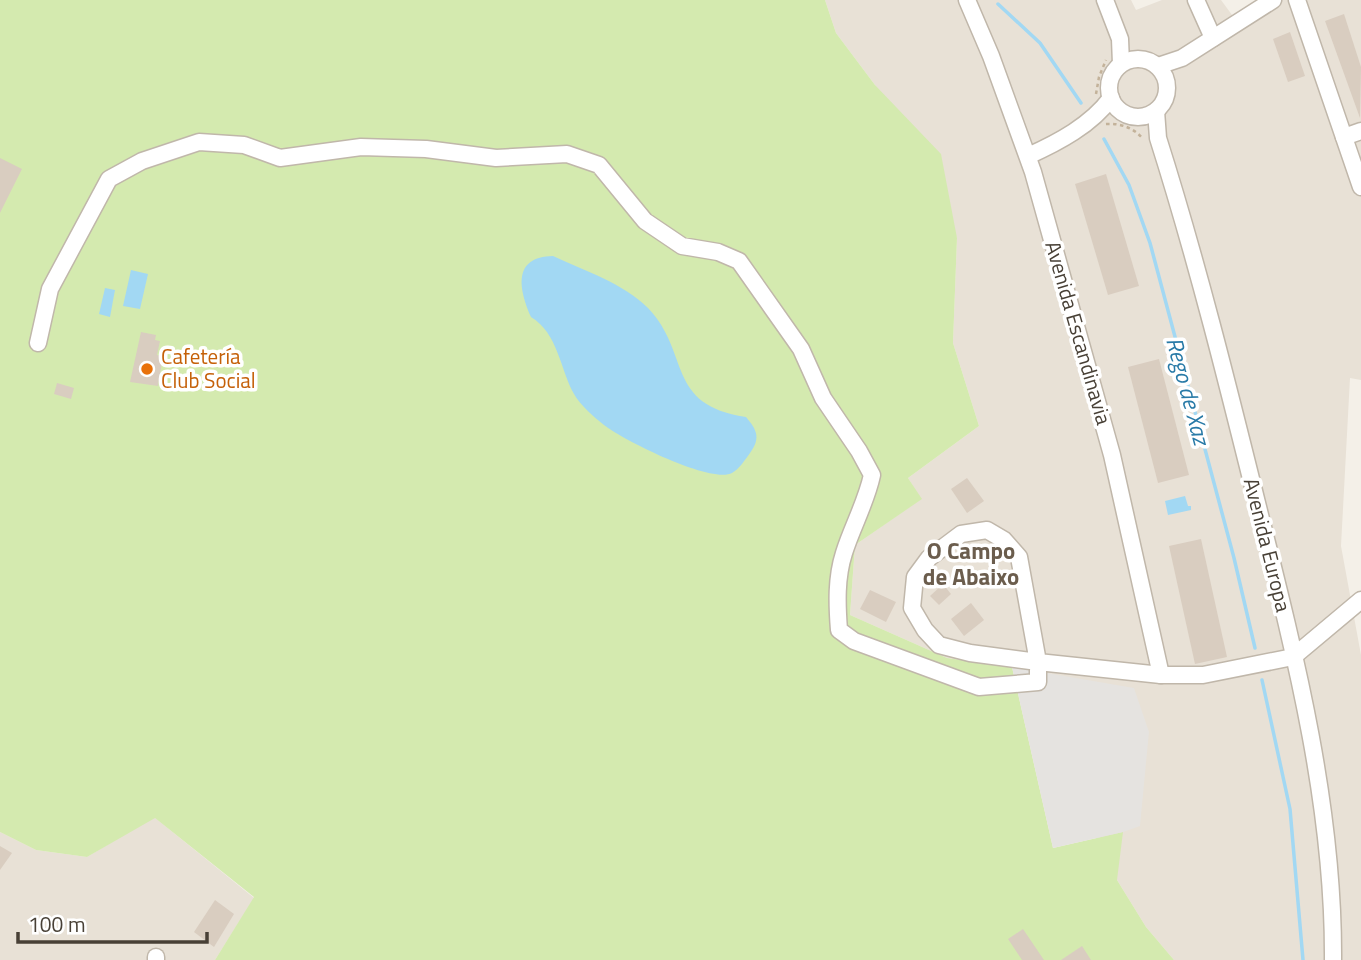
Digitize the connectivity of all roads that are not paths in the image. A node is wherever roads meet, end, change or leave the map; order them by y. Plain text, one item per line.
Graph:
1 (967, 0) edge
2 (1105, 0) edge
3 (1196, 0) edge
4 (1273, 0) edge
5 (1297, 0) edge
6 (1213, 38) junction
7 (1129, 62) junction
8 (1162, 72) junction
9 (1116, 104) junction
10 (1149, 113) junction
11 (1361, 131) edge
12 (1344, 137) junction
13 (1028, 156) junction
14 (1361, 187) edge
15 (38, 343) dead end
16 (1361, 600) edge
17 (1293, 657) junction
18 (1038, 662) junction
19 (1161, 675) junction
20 (1333, 960) edge

1 - 13 street, Avenida Escandinavia
2 - 7 street
3 - 6 street
4 - 6 street
5 - 12 street
6 - 8 street
7 - 8 street
7 - 9 street
8 - 10 street
9 - 10 street
9 - 13 street
10 - 17 street, Avenida Europa
11 - 12 street
12 - 14 street
13 - 19 street, Avenida Escandinavia
15 - 18 street
16 - 17 street
17 - 19 street
17 - 20 street, Avenida Europa
18 - 18 street
18 - 19 street

